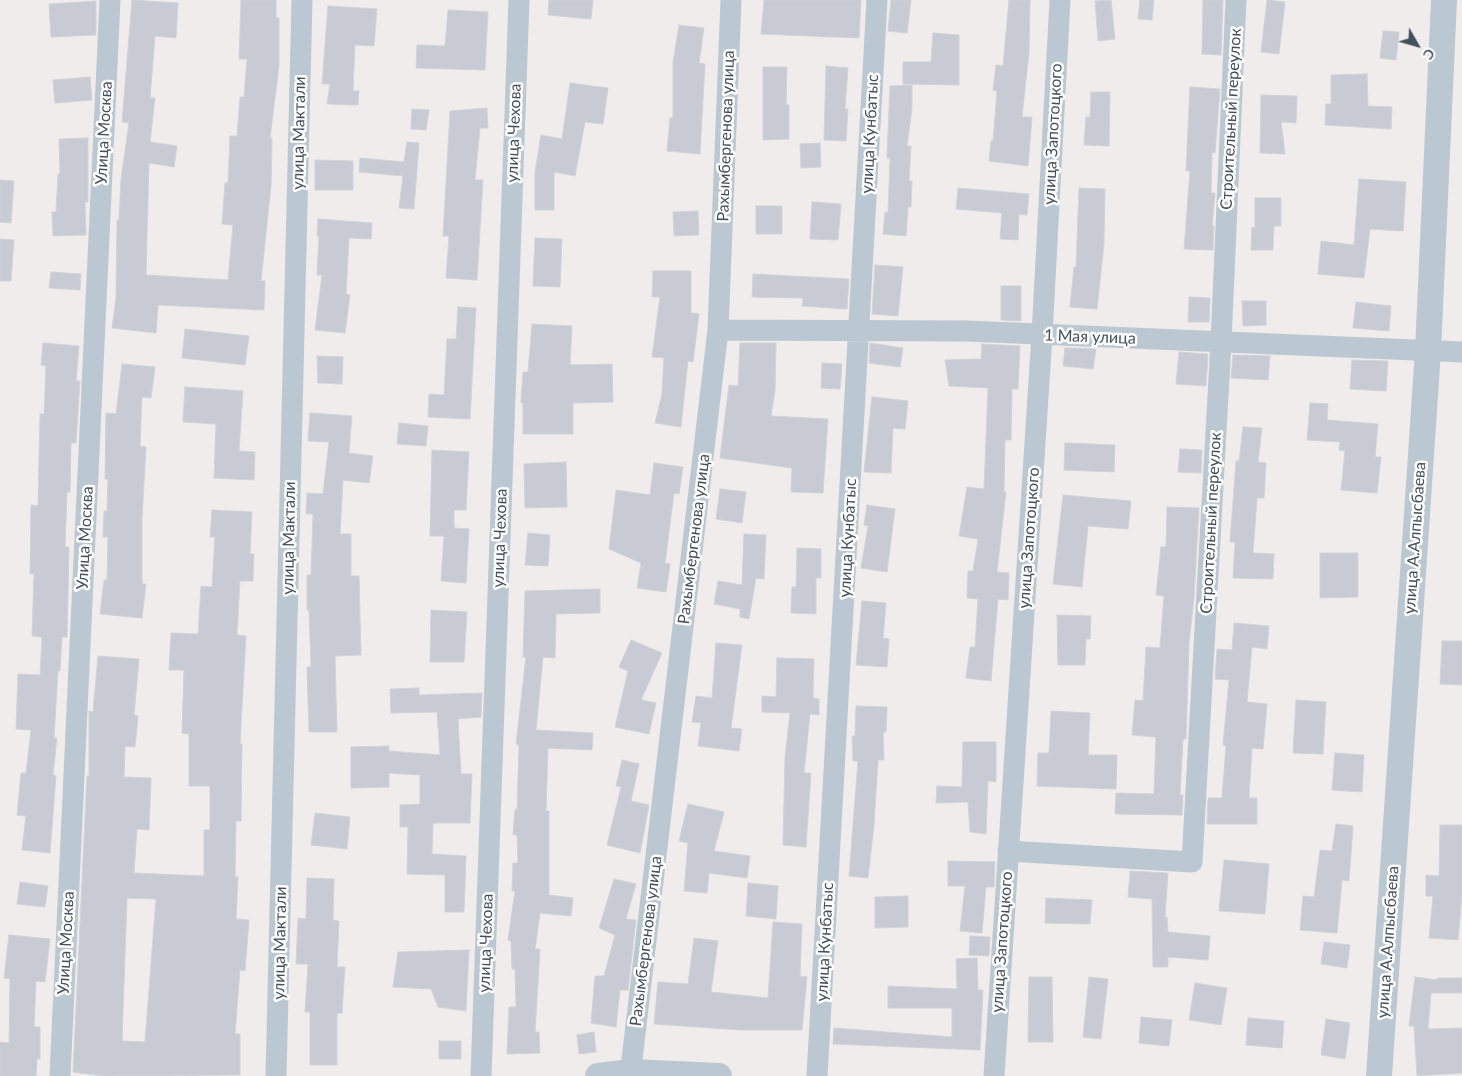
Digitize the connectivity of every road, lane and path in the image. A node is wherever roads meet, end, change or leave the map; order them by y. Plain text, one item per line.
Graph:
1 (110, 0) edge
2 (302, 0) edge
3 (518, 0) edge
4 (730, 0) edge
5 (877, 0) edge
6 (1060, 0) edge
7 (1236, 0) edge
8 (1444, 0) edge
9 (718, 330) junction
10 (860, 332) junction
11 (1042, 335) junction
12 (1221, 342) junction
13 (1428, 351) junction
14 (1462, 352) edge
15 (1008, 851) junction
16 (630, 1074) edge
17 (60, 1076) edge
18 (276, 1076) edge
19 (481, 1076) edge
20 (598, 1076) edge
21 (719, 1076) edge
22 (817, 1076) edge
23 (994, 1076) edge
24 (1379, 1076) edge

1 - 17 street, Улица Москва
2 - 18 street, улица Мактали
3 - 19 street, улица Чехова
4 - 9 street, Рахымбергенова улица
5 - 10 street, улица Кунбатыс
6 - 11 street, улица Запотоцкого
7 - 12 street, Строительный переулок
8 - 13 street, улица А.Алпысбаева
9 - 10 street, 1 Мая улица
9 - 16 street, Рахымбергенова улица
10 - 11 street, 1 Мая улица
10 - 22 street, улица Кунбатыс
11 - 12 street, 1 Мая улица
11 - 15 street, улица Запотоцкого
12 - 13 street, 1 Мая улица
12 - 15 street, Строительный переулок
13 - 14 street, 1 Мая улица
13 - 24 street, улица А.Алпысбаева
15 - 23 street, улица Запотоцкого
16 - 20 street
16 - 21 street

